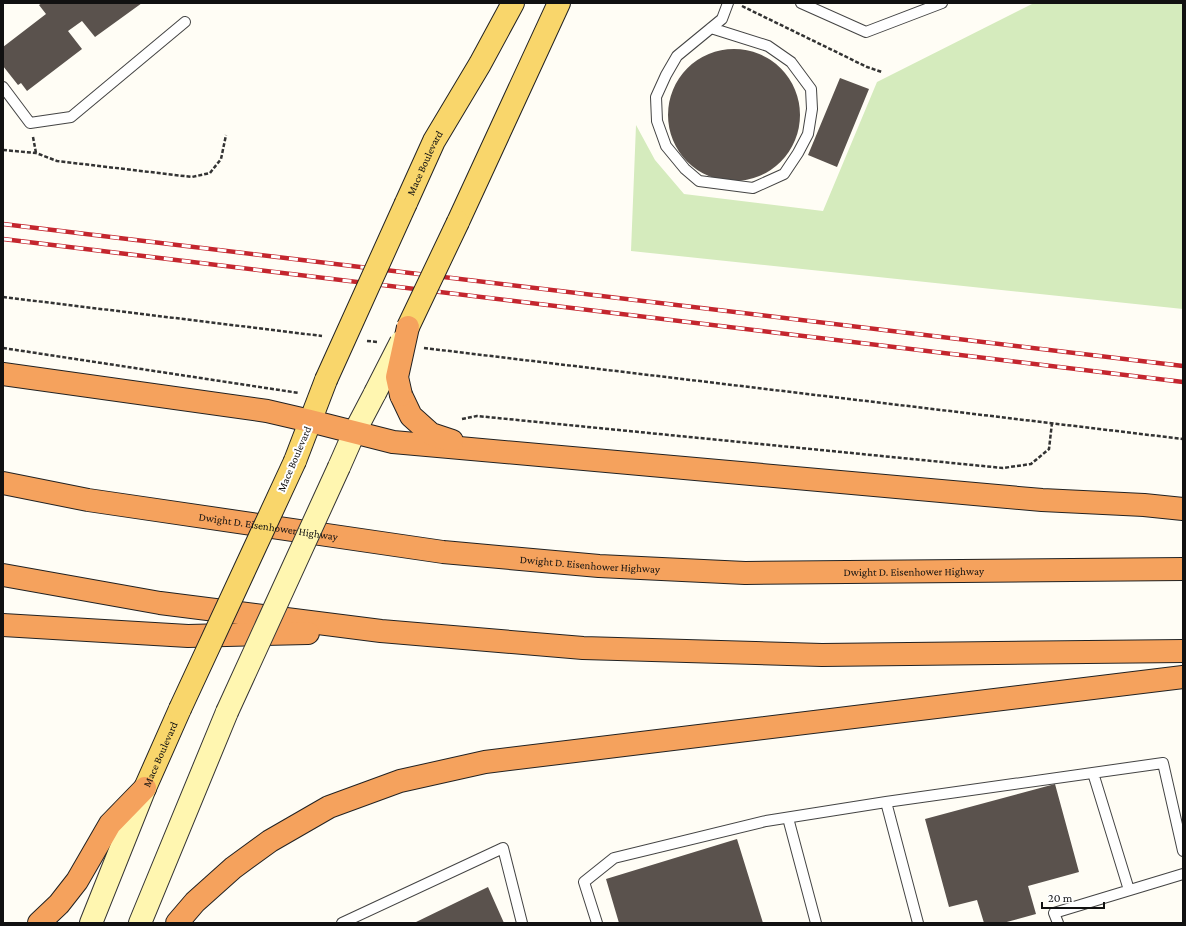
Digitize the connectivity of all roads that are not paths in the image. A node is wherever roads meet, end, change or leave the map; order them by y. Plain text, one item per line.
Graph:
1 (513, 3) edge
2 (559, 3) edge
3 (728, 3) edge
4 (801, 3) edge
5 (942, 3) edge
6 (185, 22) dead end
7 (711, 28) junction
8 (3, 87) edge
9 (408, 327) junction
10 (3, 374) edge
11 (310, 421) junction
12 (354, 433) junction
13 (476, 449) junction
14 (3, 483) edge
15 (1183, 509) edge
16 (1183, 569) edge
17 (3, 575) edge
18 (3, 625) edge
19 (381, 631) junction
20 (1183, 651) edge
21 (1183, 677) edge
22 (1093, 773) junction
23 (145, 788) junction
24 (886, 802) junction
25 (788, 818) junction
26 (1183, 852) edge
27 (1183, 874) edge
28 (1129, 890) junction
29 (39, 923) edge
30 (91, 923) edge
31 (140, 923) edge
32 (177, 923) edge
33 (342, 923) edge
34 (522, 923) edge
35 (597, 923) edge
36 (816, 923) edge
37 (918, 923) edge
38 (1058, 923) edge

1 - 11 main road, Mace Boulevard, bridge
2 - 9 main road, bridge
3 - 7 lane
4 - 5 lane
6 - 8 lane
7 - 7 lane
9 - 12 main road, bridge
9 - 13 highway, bridge
10 - 11 highway
11 - 12 highway
11 - 23 main road, Mace Boulevard, bridge
12 - 13 highway
12 - 31 main road, bridge
13 - 15 highway
14 - 16 highway, Dwight D. Eisenhower Highway
17 - 19 highway
18 - 19 highway
19 - 20 highway
21 - 32 highway
22 - 24 lane
22 - 26 lane
22 - 28 lane
23 - 29 highway
23 - 30 main road, Mace Boulevard
24 - 25 lane
24 - 37 lane
25 - 35 lane
25 - 36 lane
27 - 28 lane
28 - 38 lane
33 - 34 lane

